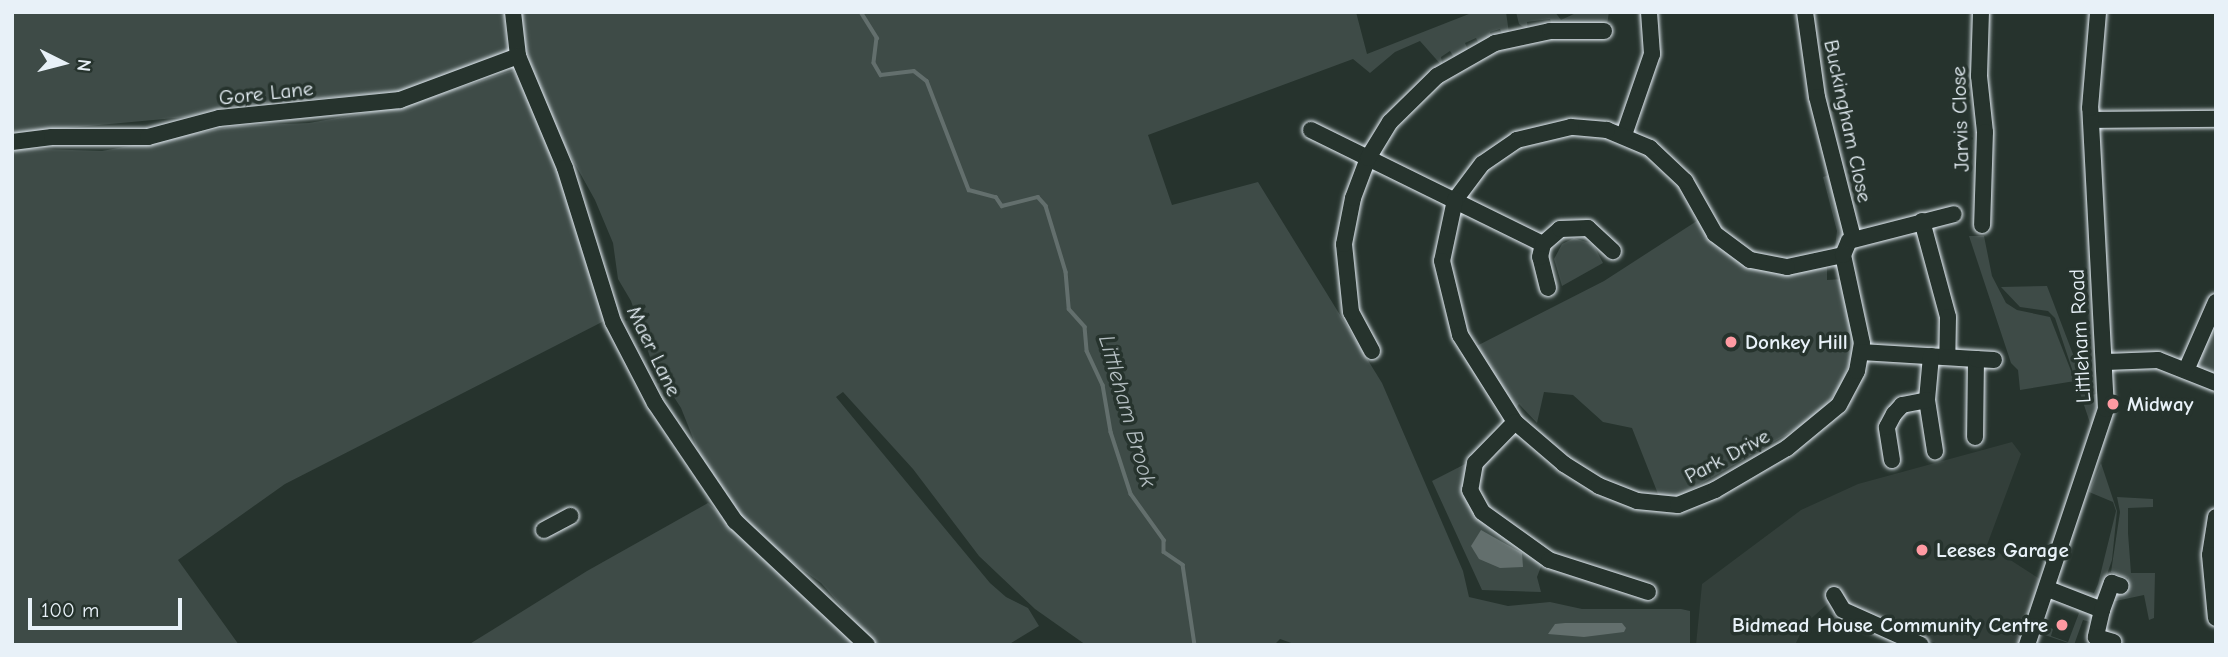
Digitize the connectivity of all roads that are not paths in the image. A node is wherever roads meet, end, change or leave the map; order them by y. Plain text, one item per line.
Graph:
1 (513, 12) edge
2 (1649, 12) edge
3 (1805, 12) edge
4 (1981, 12) edge
5 (2098, 12) edge
6 (1604, 31) dead end
7 (518, 56) junction
8 (2216, 119) edge
9 (2092, 120) junction
10 (1311, 130) dead end
11 (1624, 135) junction
12 (12, 142) edge
13 (1368, 158) junction
14 (1455, 200) junction
15 (1954, 214) dead end
16 (1922, 221) junction
17 (1982, 225) dead end
18 (1853, 238) junction
19 (1543, 244) junction
20 (1613, 251) dead end
21 (1843, 255) junction
22 (1548, 288) dead end
23 (2216, 302) edge
24 (1371, 351) dead end
25 (1861, 352) junction
26 (1939, 356) junction
27 (1976, 359) junction
28 (1994, 360) dead end
29 (2106, 362) junction
30 (2187, 368) junction
31 (2216, 383) edge
32 (1927, 400) junction
33 (1515, 422) junction
34 (1975, 437) dead end
35 (1935, 451) dead end
36 (1892, 460) dead end
37 (570, 516) dead end
38 (2216, 517) edge
39 (544, 530) dead end
40 (2122, 586) dead end
41 (2048, 589) junction
42 (1648, 592) dead end
43 (1834, 595) dead end
44 (2102, 610) junction
45 (2216, 618) edge
46 (2113, 642) dead end
47 (867, 645) edge
48 (1921, 645) edge
49 (2027, 645) edge

1 - 7 street, Maer Lane
2 - 11 street
3 - 18 street, Buckingham Close
4 - 17 street, Jarvis Close
5 - 9 street, Littleham Road
6 - 13 street
7 - 12 street, Gore Lane
7 - 47 street, Maer Lane
8 - 9 street
9 - 29 street, Littleham Road
10 - 13 street
11 - 14 street
11 - 21 street
13 - 14 street
13 - 24 street
14 - 19 street
14 - 33 street, Park Drive
15 - 16 street
16 - 18 street
16 - 26 street
18 - 21 street
19 - 20 street
19 - 22 street
21 - 25 street, Park Drive
23 - 30 street
25 - 26 street
25 - 33 street, Park Drive
26 - 27 street
26 - 32 street
27 - 28 street
27 - 34 street
29 - 30 street
29 - 41 street, Littleham Road
30 - 31 street
32 - 35 street
32 - 36 street
33 - 42 street
37 - 39 street
38 - 45 street
40 - 44 street
41 - 44 street
41 - 49 street, Littleham Road
43 - 48 street
44 - 46 street

